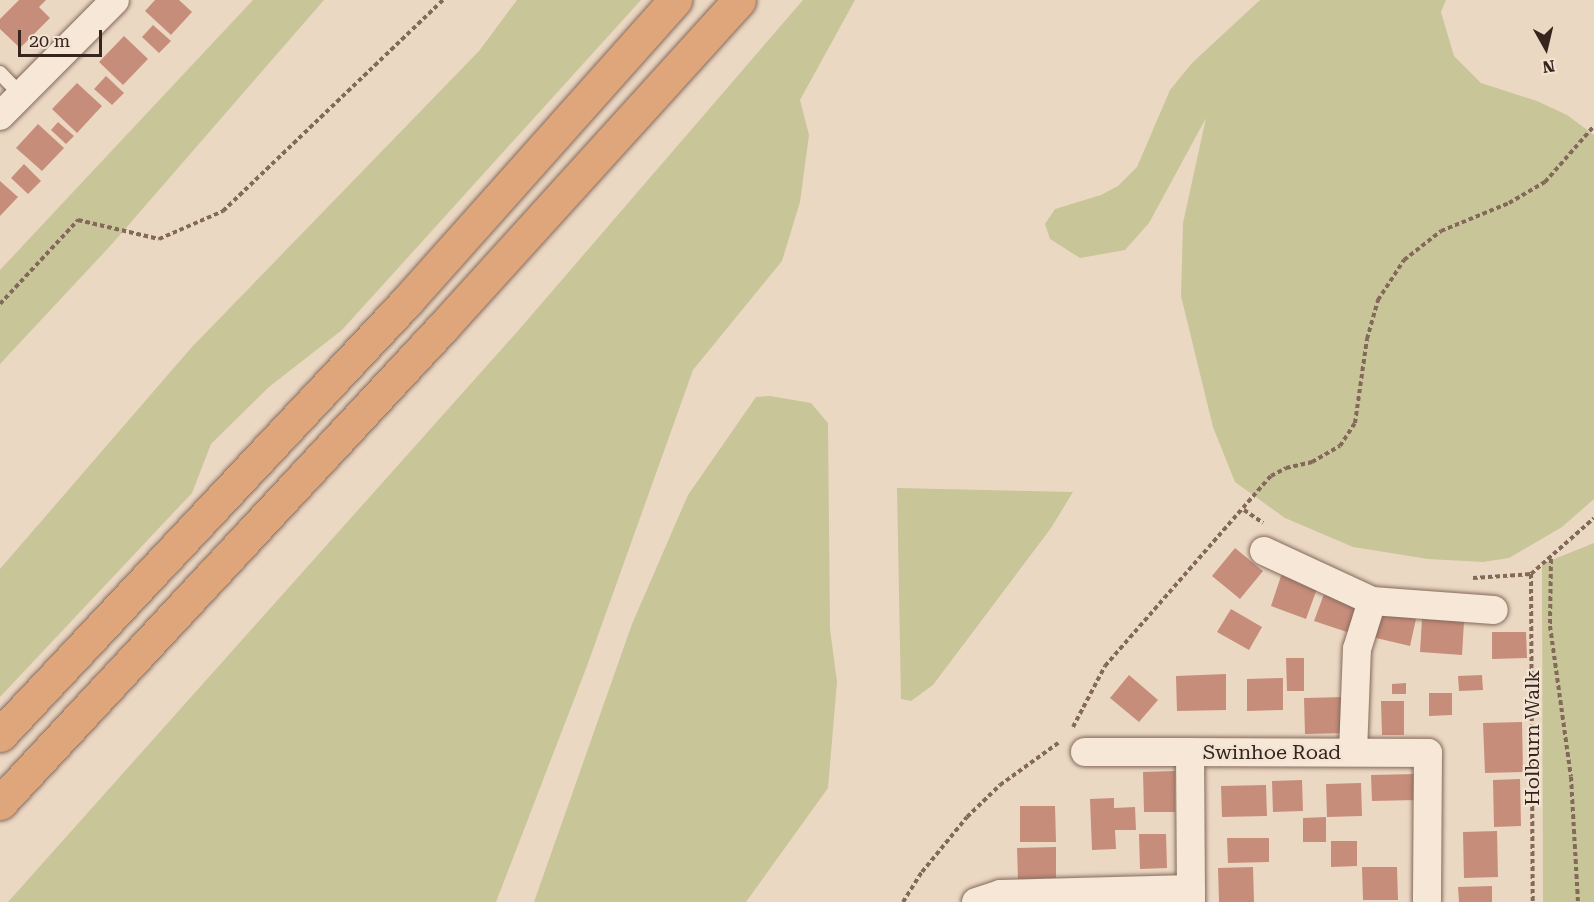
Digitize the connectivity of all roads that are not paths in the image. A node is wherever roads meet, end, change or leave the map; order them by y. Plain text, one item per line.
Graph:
1 (115, 0) edge
2 (675, 0) edge
3 (739, 0) edge
4 (0, 73) edge
5 (21, 95) junction
6 (0, 116) edge
7 (1266, 539) road end
8 (1372, 601) junction
9 (1494, 610) dead end
10 (0, 735) edge
11 (1073, 741) road end
12 (1190, 752) junction
13 (1353, 752) junction
14 (0, 803) edge
15 (1191, 896) edge
16 (976, 902) edge
17 (1427, 902) edge

1 - 5 street
2 - 10 highway
3 - 14 highway
4 - 5 lane
5 - 6 street
7 - 8 street
8 - 9 street
8 - 13 street, Swinhoe Road
11 - 12 street, Swinhoe Road
12 - 13 street, Swinhoe Road
12 - 15 street, Swinhoe Road
13 - 17 street, Swinhoe Road
15 - 16 street

